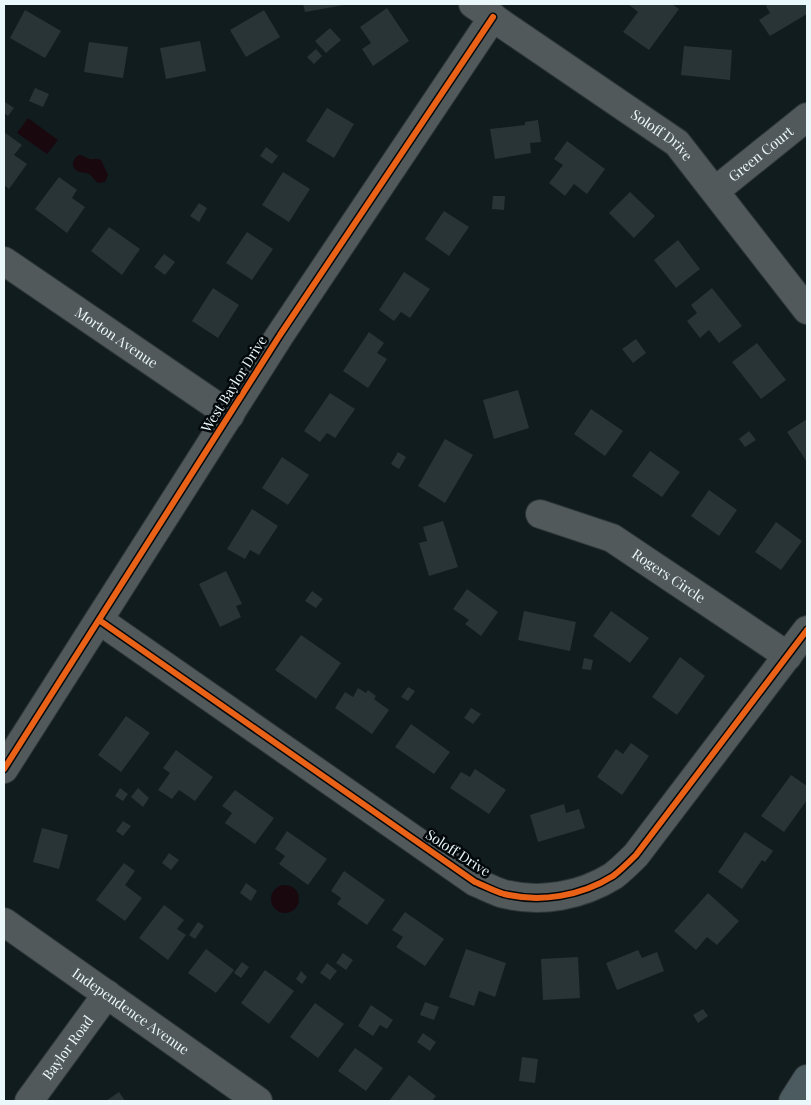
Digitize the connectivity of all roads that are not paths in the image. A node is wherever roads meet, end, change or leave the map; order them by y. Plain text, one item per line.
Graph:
1 (483, 10) edge
2 (807, 117) edge
3 (715, 191) junction
4 (4, 260) edge
5 (807, 310) edge
6 (230, 415) junction
7 (540, 514) dead end
8 (99, 620) junction
9 (807, 630) edge
10 (788, 656) junction
11 (4, 769) edge
12 (4, 922) edge
13 (107, 994) junction
14 (807, 1079) edge
15 (29, 1101) edge
16 (258, 1101) edge
17 (793, 1101) edge

1 - 3 street, Soloff Drive
1 - 6 street, West Baylor Drive
2 - 3 street, Green Court
3 - 5 street, Soloff Drive
4 - 6 street, Morton Avenue
6 - 8 street, West Baylor Drive
7 - 10 street, Rogers Circle
8 - 10 street, Soloff Drive
8 - 11 street, West Baylor Drive
9 - 10 street, Soloff Drive
12 - 13 street, Independence Avenue
13 - 15 street, Baylor Road
13 - 16 street, Independence Avenue
14 - 17 highway

